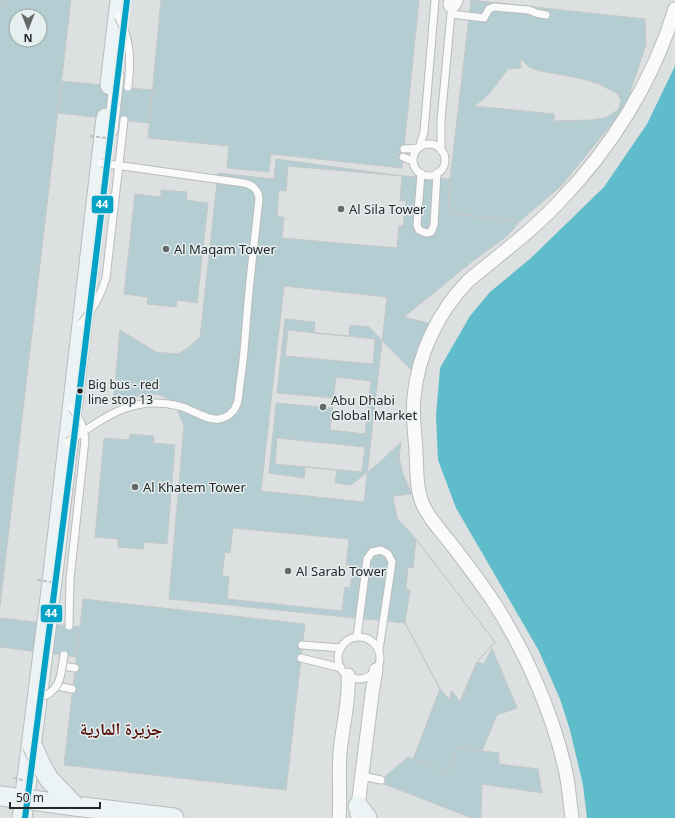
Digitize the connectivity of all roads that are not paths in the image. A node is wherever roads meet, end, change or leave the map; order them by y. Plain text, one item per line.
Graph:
1 (435, 0) edge
2 (121, 5) edge
3 (452, 5) edge
4 (675, 9) edge
5 (546, 15) dead end
6 (119, 86) dead end
7 (115, 120) dead end
8 (419, 148) junction
9 (441, 150) junction
10 (413, 161) junction
11 (110, 164) junction
12 (421, 173) junction
13 (437, 173) junction
14 (72, 408) junction
15 (84, 431) junction
16 (68, 442) junction
17 (53, 582) junction
18 (69, 626) dead end
19 (357, 637) junction
20 (302, 645) dead end
21 (341, 648) junction
22 (379, 650) junction
23 (64, 655) dead end
24 (301, 658) dead end
25 (62, 666) junction
26 (75, 668) dead end
27 (376, 670) junction
28 (344, 672) junction
29 (56, 686) junction
30 (72, 689) dead end
31 (38, 698) junction
32 (32, 745) junction
33 (362, 776) junction
34 (381, 780) dead end
35 (0, 796) edge
36 (24, 799) junction
37 (75, 806) junction
38 (361, 814) edge
39 (22, 818) edge
40 (25, 818) edge
41 (174, 818) edge
42 (339, 818) edge
43 (572, 818) edge

1 - 8 lane
2 - 6 main road
2 - 40 street
3 - 5 lane
3 - 9 lane
4 - 43 street
7 - 11 main road
8 - 9 lane
8 - 10 lane
8 - 10 lane
9 - 13 lane
10 - 12 lane
11 - 14 main road
11 - 15 lane, bridge
12 - 13 lane
12 - 13 lane
14 - 15 lane, bridge
14 - 16 main road
15 - 16 lane, bridge
15 - 17 lane, bridge
16 - 17 main road
17 - 18 lane, bridge
17 - 31 main road
19 - 21 lane
19 - 22 lane
19 - 22 lane
20 - 21 lane
21 - 28 lane
22 - 27 lane
23 - 25 lane, bridge
24 - 28 lane
25 - 26 lane
25 - 29 lane, bridge
27 - 28 lane
27 - 33 street
28 - 42 street
29 - 30 lane
29 - 31 lane, bridge
31 - 32 main road
32 - 36 main road, bridge
32 - 37 main road, bridge
33 - 34 lane
33 - 38 street
35 - 36 main road
36 - 37 main road, bridge
36 - 39 main road
37 - 41 main road

